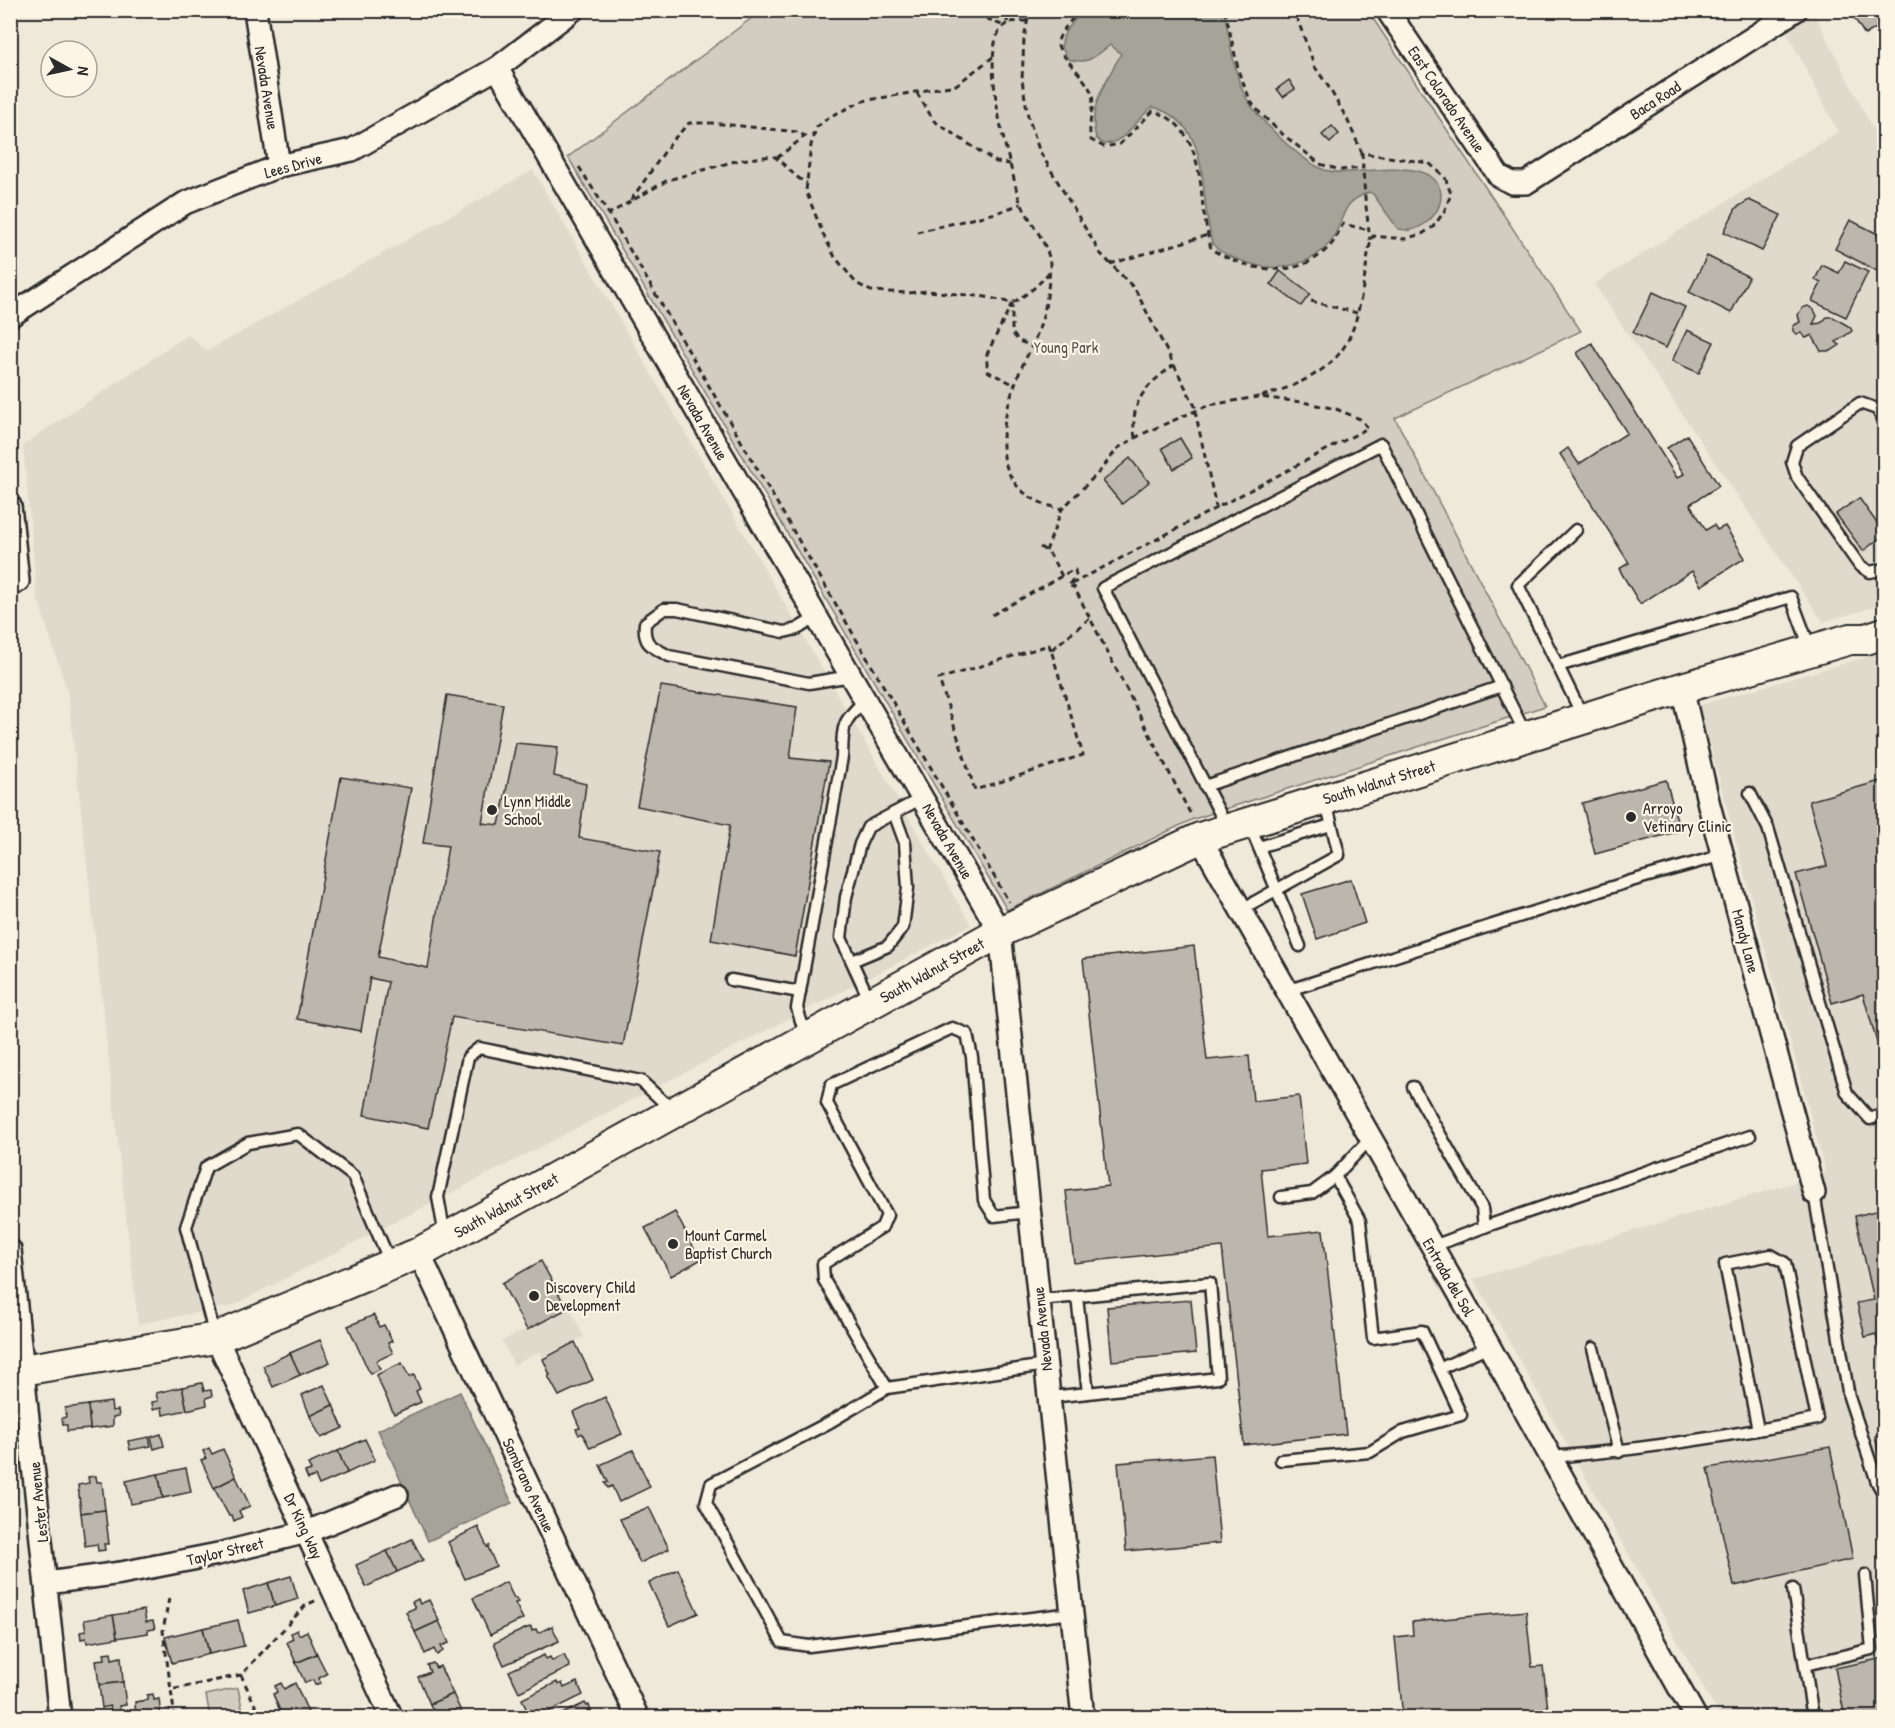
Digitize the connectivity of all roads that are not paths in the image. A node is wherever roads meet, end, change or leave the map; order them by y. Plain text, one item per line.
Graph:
1 (255, 10) edge
2 (573, 10) edge
3 (1796, 10) edge
4 (1390, 12) edge
5 (497, 68) junction
6 (279, 166) junction
7 (1512, 183) joint
8 (10, 316) edge
9 (1884, 421) edge
10 (10, 506) edge
11 (1576, 530) dead end
12 (1884, 569) edge
13 (10, 586) edge
14 (817, 617) junction
15 (1884, 633) edge
16 (1811, 651) junction
17 (1558, 666) junction
18 (851, 676) junction
19 (1502, 687) junction
20 (1682, 688) junction
21 (865, 700) junction
22 (1584, 718) junction
23 (1527, 736) junction
24 (1205, 786) junction
25 (1750, 793) dead end
26 (922, 798) junction
27 (1328, 812) junction
28 (894, 813) junction
29 (1228, 835) junction
30 (1723, 855) junction
31 (1277, 890) junction
32 (1240, 910) junction
33 (1000, 932) junction
34 (1300, 946) dead end
35 (852, 961) junction
36 (731, 980) dead end
37 (1286, 991) junction
38 (800, 992) junction
39 (871, 1003) junction
40 (806, 1039) junction
41 (1413, 1087) dead end
42 (675, 1112) junction
43 (1884, 1114) edge
44 (1750, 1136) dead end
45 (1370, 1139) junction
46 (1335, 1176) junction
47 (1814, 1193) joint
48 (1281, 1197) dead end
49 (1030, 1212) junction
50 (1484, 1227) junction
51 (445, 1239) junction
52 (1431, 1247) junction
53 (10, 1250) edge
54 (419, 1253) junction
55 (391, 1265) junction
56 (1077, 1297) junction
57 (1039, 1300) junction
58 (215, 1336) junction
59 (1489, 1346) junction
60 (1593, 1348) dead end
61 (1046, 1365) junction
62 (1441, 1368) junction
63 (17, 1371) edge
64 (887, 1388) junction
65 (1088, 1393) junction
66 (1050, 1397) junction
67 (1758, 1430) junction
68 (1618, 1452) junction
69 (1551, 1457) junction
70 (1281, 1460) dead end
71 (1884, 1495) edge
72 (398, 1496) dead end
73 (307, 1532) junction
74 (1865, 1575) dead end
75 (47, 1583) junction
76 (1793, 1589) dead end
77 (1072, 1613) junction
78 (1805, 1665) junction
79 (60, 1718) edge
80 (392, 1718) edge
81 (638, 1718) edge
82 (1083, 1718) edge
83 (1696, 1718) edge
84 (1813, 1718) edge

1 - 6 street, Nevada Avenue
2 - 5 street, Lees Drive
3 - 7 street, Baca Road
4 - 7 street, East Colorado Avenue
5 - 6 street, Lees Drive
5 - 14 street, Nevada Avenue
6 - 8 street, Lees Drive
9 - 12 lane
10 - 13 street
11 - 17 lane
14 - 18 street, Nevada Avenue
14 - 18 lane
15 - 16 street, South Walnut Street
16 - 17 lane
16 - 20 street, South Walnut Street
17 - 22 lane
18 - 21 street, Nevada Avenue
19 - 23 lane
19 - 24 lane
19 - 24 lane
20 - 22 street, South Walnut Street
20 - 30 street, Mandy Lane
21 - 26 street, Nevada Avenue
21 - 38 lane
22 - 23 street, South Walnut Street
23 - 27 street, South Walnut Street
24 - 29 lane
25 - 43 lane
26 - 28 lane
26 - 33 street, Nevada Avenue
27 - 29 street, South Walnut Street
27 - 31 lane
28 - 35 lane
28 - 35 lane
29 - 31 lane
29 - 32 street, Entrada del Sol
29 - 33 street, South Walnut Street
30 - 37 lane
30 - 47 street, Mandy Lane
31 - 32 lane
31 - 34 lane
32 - 37 street, Entrada del Sol
33 - 39 street, South Walnut Street
33 - 49 street, Nevada Avenue
35 - 39 lane
36 - 38 lane
37 - 45 street, Entrada del Sol
38 - 40 lane
39 - 40 street, South Walnut Street
40 - 42 street, South Walnut Street
41 - 50 lane
42 - 51 street, South Walnut Street
42 - 51 lane
44 - 50 lane
45 - 46 lane
45 - 52 street, Entrada del Sol
46 - 48 lane
46 - 62 lane
47 - 71 lane
49 - 57 street, Nevada Avenue
49 - 64 lane
50 - 52 lane
51 - 54 street, South Walnut Street
52 - 59 street, Entrada del Sol
53 - 63 street, Lester Avenue
54 - 55 street, South Walnut Street
54 - 81 street, Sambrano Avenue
55 - 58 street, South Walnut Street
55 - 58 lane
56 - 57 lane
56 - 65 lane
56 - 65 lane
57 - 61 street, Nevada Avenue
58 - 63 street, South Walnut Street
58 - 73 street, Dr King Way
59 - 62 lane
59 - 69 street, Entrada del Sol
60 - 68 lane
61 - 64 lane
61 - 66 street, Nevada Avenue
62 - 70 lane
63 - 75 street, Lester Avenue
64 - 77 lane
65 - 66 lane
66 - 77 street, Nevada Avenue
67 - 67 lane
67 - 68 lane
68 - 69 lane
69 - 83 street, Entrada del Sol
72 - 73 street, Taylor Street
73 - 75 street, Taylor Street
73 - 80 street, Dr King Way
74 - 78 lane
75 - 79 street, Lester Avenue
76 - 78 lane
77 - 82 street, Nevada Avenue
78 - 84 lane

